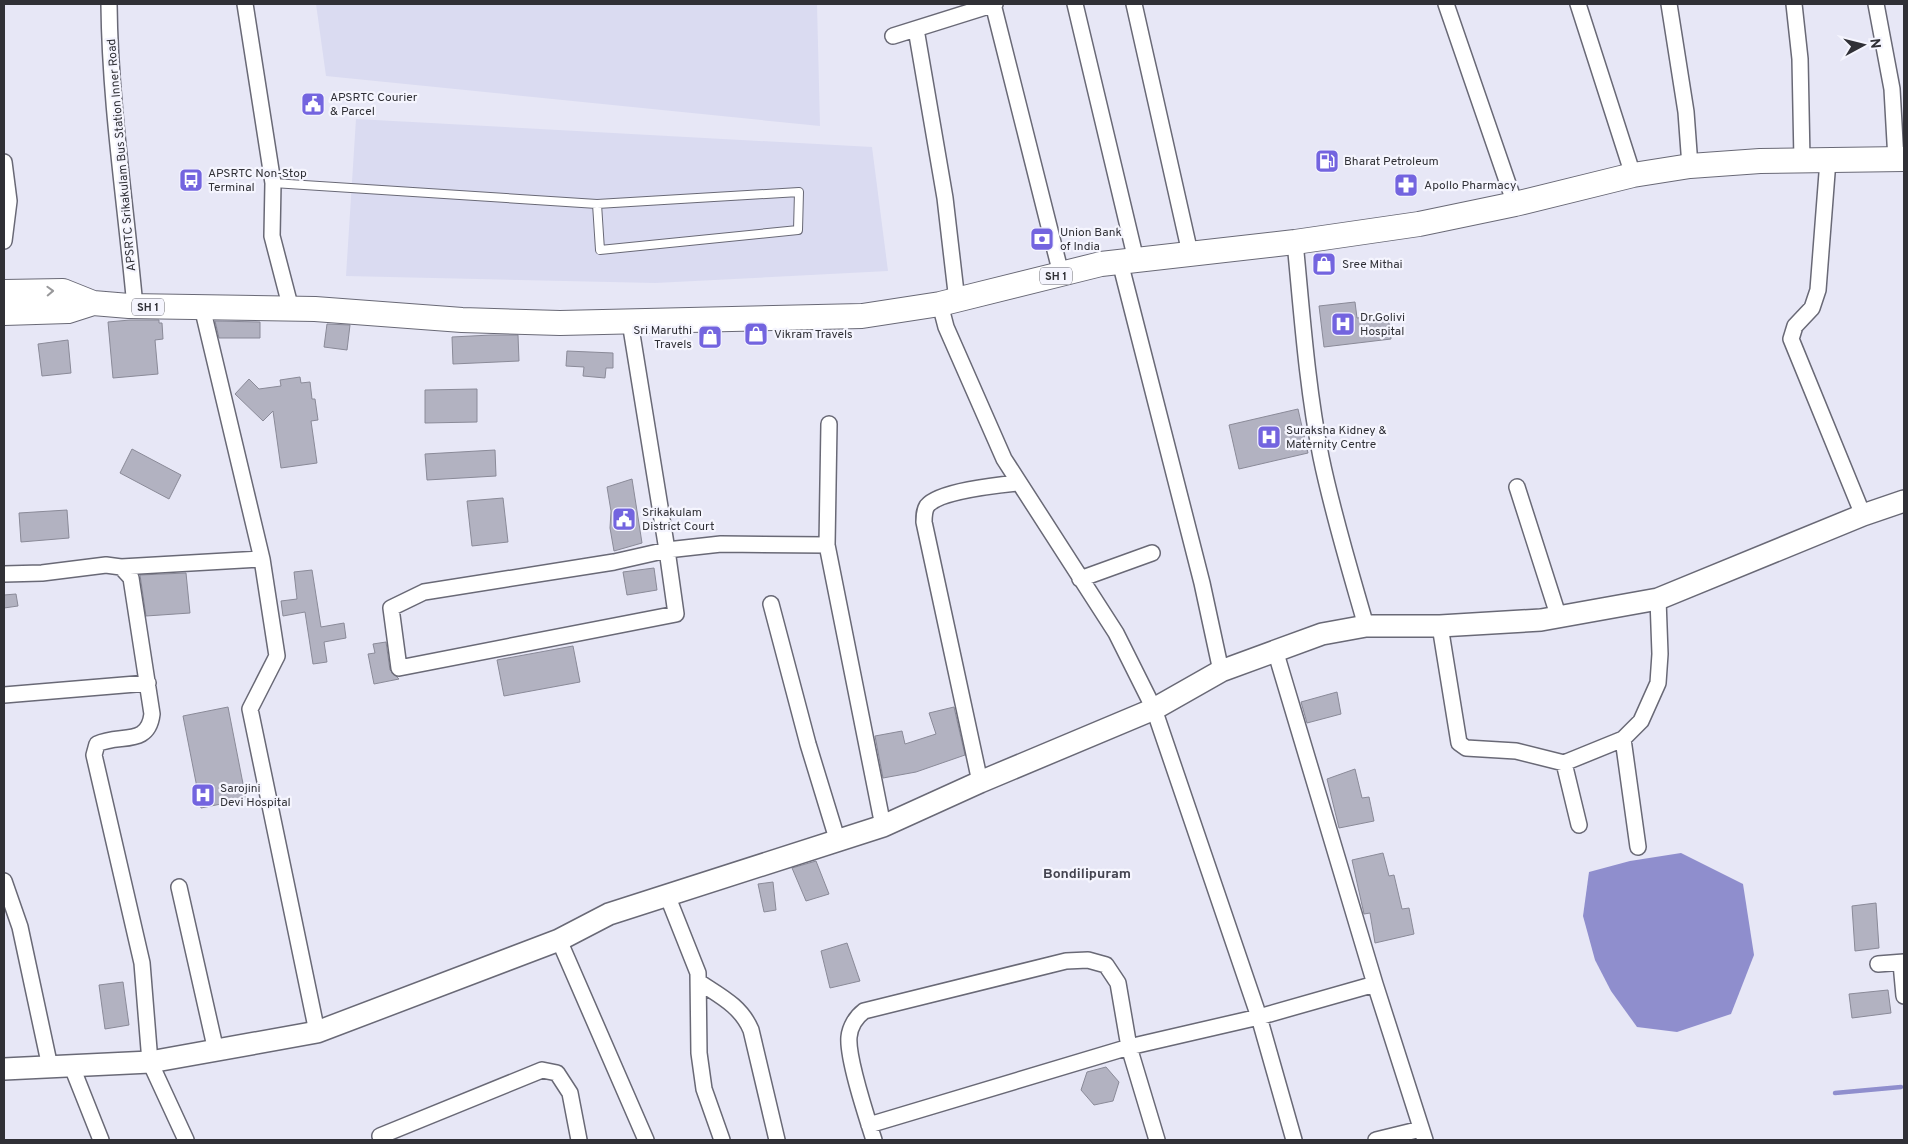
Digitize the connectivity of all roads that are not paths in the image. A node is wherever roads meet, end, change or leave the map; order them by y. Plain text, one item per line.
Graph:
1 (109, 4) edge
2 (245, 4) edge
3 (994, 4) edge
4 (1075, 4) edge
5 (1134, 4) edge
6 (1446, 4) edge
7 (1578, 4) edge
8 (1669, 4) edge
9 (1794, 4) edge
10 (1876, 4) edge
11 (916, 28) junction
12 (893, 36) dead end
13 (1900, 159) edge
14 (1802, 160) junction
15 (1828, 160) junction
16 (4, 162) edge
17 (1690, 166) junction
18 (1633, 175) junction
19 (273, 183) junction
20 (597, 204) junction
21 (1515, 204) junction
22 (4, 242) edge
23 (1295, 242) junction
24 (1190, 253) junction
25 (1128, 261) junction
26 (1061, 274) junction
27 (4, 292) edge
28 (949, 303) junction
29 (93, 304) junction
30 (135, 307) junction
31 (202, 307) junction
32 (290, 309) junction
33 (4, 313) edge
34 (630, 322) junction
35 (829, 424) dead end
36 (1018, 483) junction
37 (1517, 487) dead end
38 (1904, 501) edge
39 (1863, 515) junction
40 (827, 545) junction
41 (667, 550) junction
42 (1152, 553) dead end
43 (262, 559) junction
44 (121, 567) junction
45 (4, 574) edge
46 (1080, 579) junction
47 (1658, 599) junction
48 (770, 604) dead end
49 (1559, 618) junction
50 (1366, 626) junction
51 (1440, 626) junction
52 (1275, 650) junction
53 (1221, 671) junction
54 (148, 683) junction
55 (4, 695) edge
56 (1154, 709) junction
57 (1623, 739) junction
58 (1564, 764) junction
59 (980, 782) junction
60 (1579, 825) dead end
61 (883, 826) junction
62 (838, 842) junction
63 (1638, 847) dead end
64 (4, 881) edge
65 (179, 887) dead end
66 (667, 895) junction
67 (559, 940) junction
68 (1903, 962) edge
69 (1878, 964) dead end
70 (699, 982) junction
71 (1375, 984) junction
72 (1904, 996) edge
73 (1259, 1017) junction
74 (317, 1032) junction
75 (1129, 1048) junction
76 (216, 1050) junction
77 (150, 1062) junction
78 (5, 1064) edge
79 (72, 1066) junction
80 (50, 1067) junction
81 (869, 1125) junction
82 (1423, 1135) edge
83 (380, 1136) dead end
84 (101, 1140) edge
85 (186, 1140) edge
86 (579, 1140) edge
87 (646, 1140) edge
88 (722, 1140) edge
89 (777, 1140) edge
90 (874, 1140) edge
91 (1157, 1140) edge
92 (1294, 1140) edge
93 (1376, 1140) edge

1 - 30 street, APSRTC Srikakulam Bus Station Inner Road
2 - 19 street
3 - 11 street
3 - 26 street
4 - 25 street
5 - 24 street
6 - 21 street
7 - 18 street
8 - 17 street
9 - 14 street
10 - 13 street
11 - 12 street
11 - 28 street
13 - 15 main road, SH 1
14 - 15 main road, SH 1
14 - 17 main road, SH 1
15 - 39 street
16 - 22 street
17 - 18 main road, SH 1
18 - 21 main road, SH 1
19 - 20 lane
19 - 32 street
20 - 20 lane
21 - 23 main road, SH 1
23 - 24 main road, SH 1
23 - 50 street
24 - 25 main road, SH 1
25 - 26 main road, SH 1
25 - 53 street
26 - 28 main road, SH 1
27 -> 29 main road, SH 1
28 - 34 main road, SH 1
28 - 36 street
29 - 30 main road, SH 1
29 - 33 main road, SH 1
30 - 31 main road, SH 1
31 - 32 main road, SH 1
31 - 43 street
32 - 34 main road, SH 1
34 - 41 street
35 - 40 street
36 - 46 street
36 - 59 street
37 - 49 street
38 - 39 street
39 - 47 street
40 - 41 street
40 - 61 street
41 - 41 street
42 - 46 street
43 - 44 street
43 - 74 street
44 - 45 street
44 - 54 street
46 - 56 street
47 - 49 street
47 - 57 street
48 - 62 street
49 - 51 street
50 - 51 street
50 - 52 street
51 - 58 street
52 - 53 street
52 - 71 street
53 - 56 street
54 - 55 street
54 - 77 street
56 - 59 street
56 - 73 street
57 - 58 street
57 - 63 street
58 - 60 street
59 - 61 street
61 - 62 street
62 - 66 street
64 - 80 street
65 - 76 street
66 - 67 street
66 - 70 street
67 - 74 street
67 - 87 street
68 - 69 street
68 - 72 street
70 - 88 street
70 - 89 street
71 - 73 street
71 - 82 street
73 - 75 street
73 - 92 street
74 - 76 street
75 - 81 street
75 - 81 street
75 - 91 street
76 - 77 street
77 - 79 street
77 - 85 street
78 - 80 street
79 - 80 street
79 - 84 street
81 - 90 street
82 - 93 street
83 - 86 street

